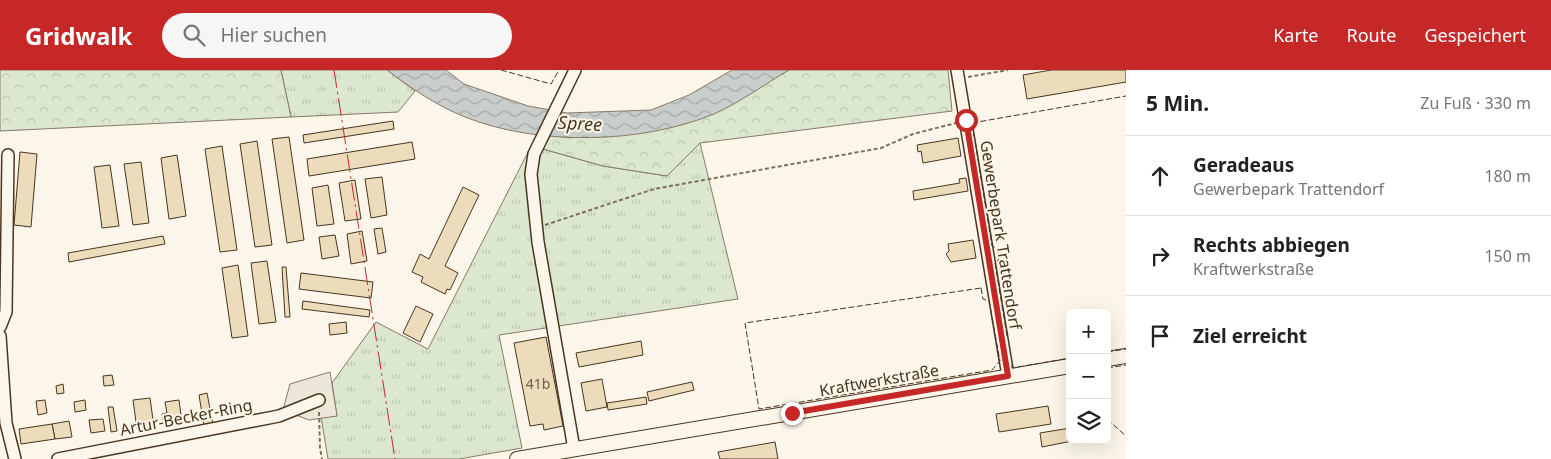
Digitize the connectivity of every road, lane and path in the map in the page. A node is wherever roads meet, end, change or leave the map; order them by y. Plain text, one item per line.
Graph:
1 (575, 70) edge
2 (1008, 70) edge
3 (957, 75) edge
4 (966, 120) junction
5 (8, 155) dead end
6 (536, 228) junction
7 (0, 327) edge
8 (0, 336) edge
9 (1126, 356) edge
10 (1111, 359) edge
11 (1066, 367) edge
12 (1008, 376) junction
13 (319, 400) joint
14 (574, 449) junction
15 (555, 456) edge
16 (15, 459) edge
17 (58, 459) edge
18 (322, 459) edge
19 (516, 459) edge

1 - 6 street
2 - 3 path
3 - 4 street, Gewerbepark Trattendorf
4 - 6 path
4 - 12 street, Gewerbepark Trattendorf
5 - 7 street
6 - 14 street
8 - 16 street
9 - 10 main road
11 - 12 main road, Kraftwerkstraße
12 - 14 main road, Kraftwerkstraße
13 - 17 street, Artur-Becker-Ring
13 - 18 path
14 - 15 main road, Kraftwerkstraße
15 - 19 main road, Kraftwerkstraße

